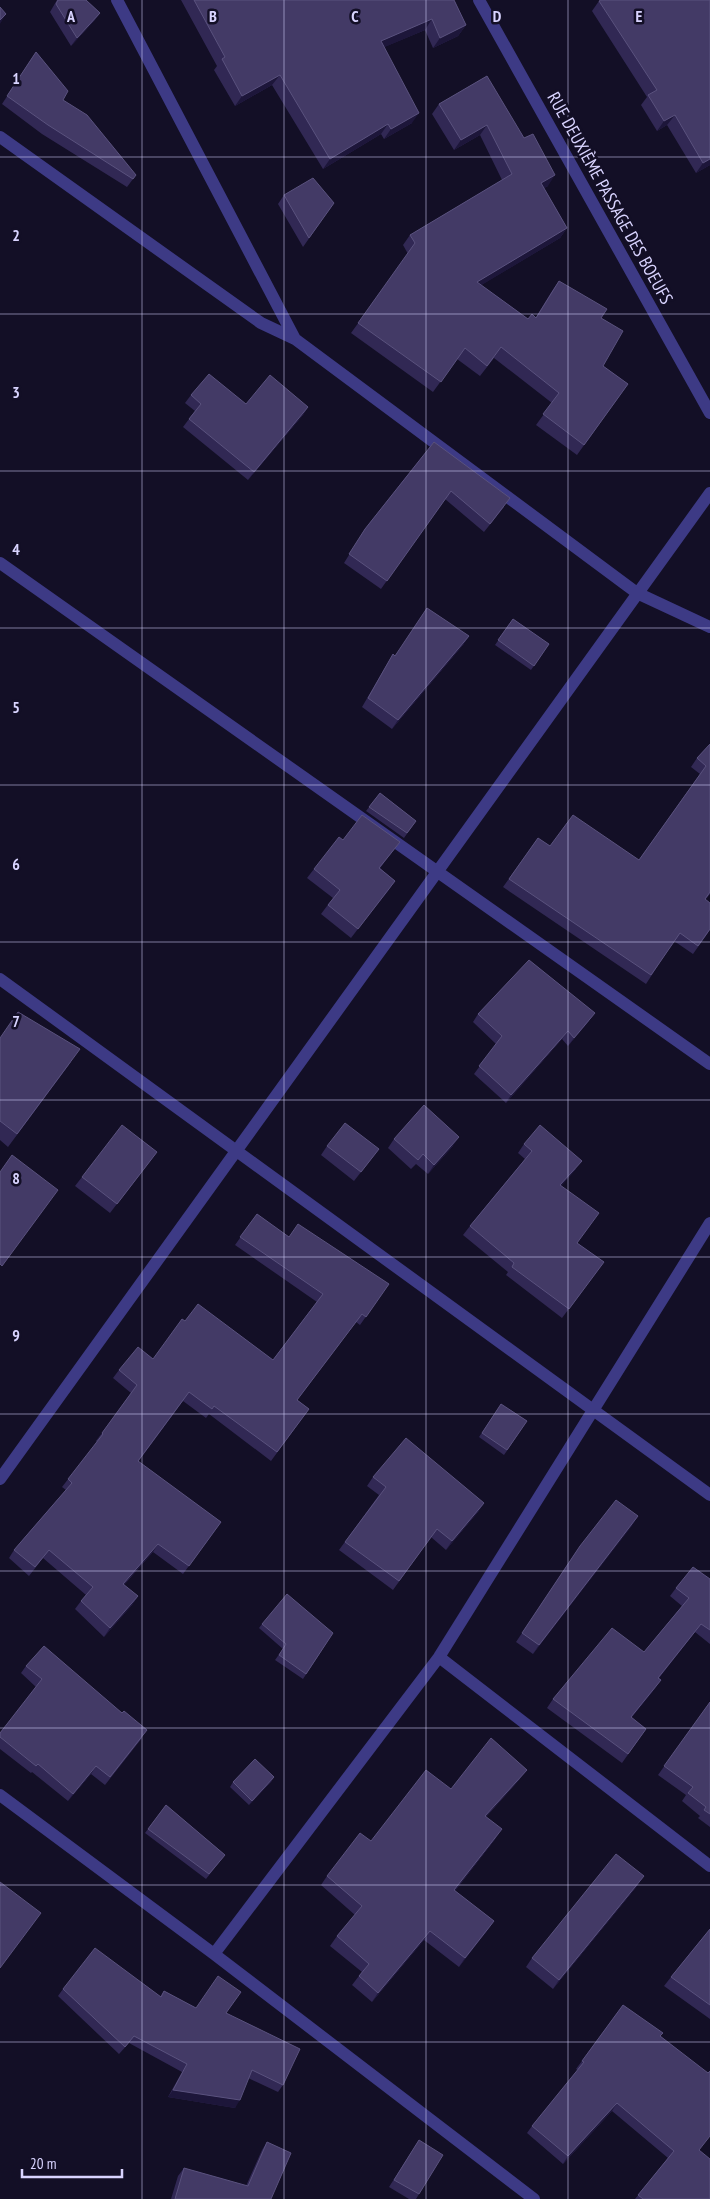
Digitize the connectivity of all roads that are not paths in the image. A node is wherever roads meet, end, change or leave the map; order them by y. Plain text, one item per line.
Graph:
1 (117, 0) edge
2 (479, 0) edge
3 (0, 137) edge
4 (295, 339) junction
5 (710, 413) edge
6 (710, 493) edge
7 (0, 563) edge
8 (637, 593) junction
9 (710, 627) edge
10 (439, 871) junction
11 (0, 980) edge
12 (710, 1064) edge
13 (235, 1151) junction
14 (710, 1222) edge
15 (593, 1411) junction
16 (0, 1479) edge
17 (710, 1495) edge
18 (439, 1657) junction
19 (0, 1795) edge
20 (710, 1866) edge
21 (214, 1954) junction
22 (534, 2199) edge

1 - 4 street
2 - 5 street, RUE DEUXIÈME PASSAGE DES BOEUFS
3 - 4 street
4 - 8 street
6 - 8 street
7 - 10 street
8 - 9 street
8 - 10 street
10 - 12 street
10 - 13 street
11 - 13 street
13 - 15 street
13 - 16 street
14 - 15 street
15 - 17 street
15 - 18 street
18 - 20 street
18 - 21 street
19 - 21 street
21 - 22 street

